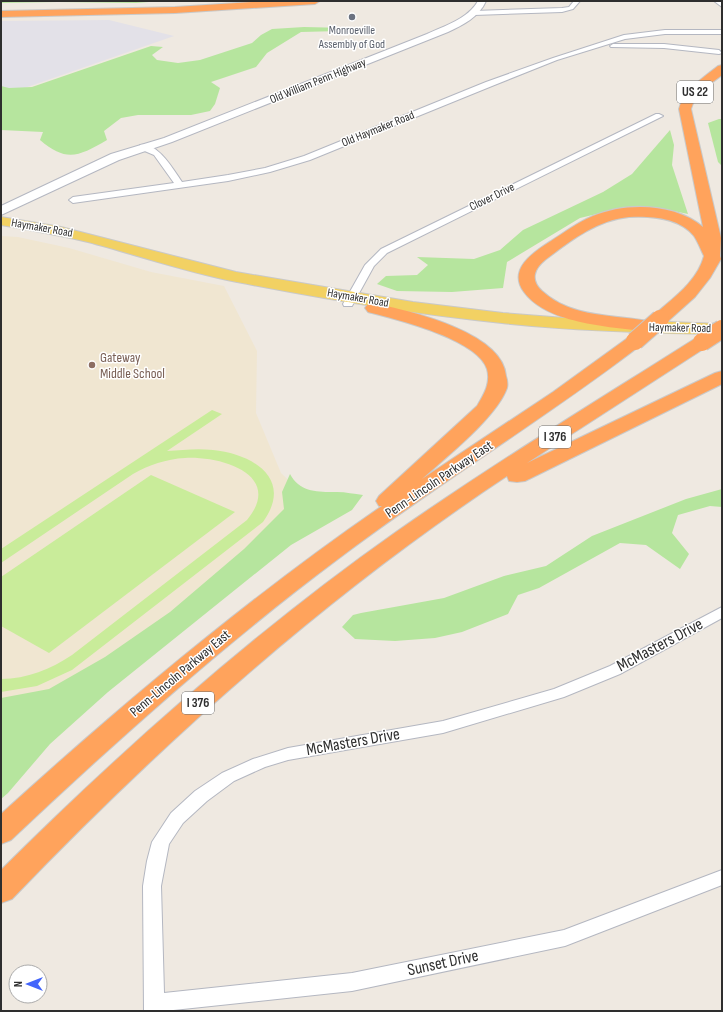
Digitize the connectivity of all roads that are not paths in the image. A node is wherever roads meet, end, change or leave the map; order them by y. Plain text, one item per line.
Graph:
1 (272, 1) edge
2 (315, 1) edge
3 (482, 1) edge
4 (577, 1) edge
5 (717, 1) edge
6 (722, 5) edge
7 (1, 11) edge
8 (474, 13) junction
9 (1, 14) edge
10 (720, 32) dead end
11 (607, 43) junction
12 (617, 46) junction
13 (719, 52) dead end
14 (572, 54) junction
15 (722, 69) edge
16 (716, 88) dead end
17 (659, 116) dead end
18 (688, 123) junction
19 (146, 148) junction
20 (180, 185) junction
21 (73, 200) dead end
22 (1, 211) edge
23 (1, 222) edge
24 (1, 231) edge
25 (713, 259) junction
26 (350, 300) junction
27 (374, 308) junction
28 (655, 323) junction
29 (722, 329) edge
30 (722, 335) edge
31 (722, 377) edge
32 (410, 533) junction
33 (332, 552) junction
34 (722, 612) edge
35 (1, 832) edge
36 (722, 877) edge
37 (1, 890) edge
38 (154, 1007) edge

1 - 7 highway
2 - 9 highway
3 - 8 main road, Old William Penn Highway
4 - 8 street
5 - 6 street
8 - 19 main road, Old William Penn Highway
10 - 11 street, Old Haymaker Road
11 - 12 street
11 - 14 street, Old Haymaker Road
12 - 13 street, Old Haymaker Road
12 - 14 street, Old Haymaker Road
14 - 20 street, Old Haymaker Road
15 - 18 highway, Penn-Lincoln Parkway East / US 22
16 - 18 highway
17 - 26 street, Clover Drive
18 - 25 highway, Penn-Lincoln Parkway East / I 376
19 - 20 street
19 - 22 main road, Old William Penn Highway
19 - 23 main road, Old William Penn Highway
20 - 21 street, Old Haymaker Road
23 - 26 main road, Haymaker Road
24 - 26 main road, Haymaker Road
25 - 28 highway, Penn-Lincoln Parkway East / I 376
25 - 28 highway
26 - 27 main road, Haymaker Road
26 - 28 main road, Haymaker Road
27 - 30 main road, Haymaker Road
27 - 33 highway
28 - 29 main road, Haymaker Road
28 - 33 highway, Penn-Lincoln Parkway East / I 376, bridge
29 - 32 highway, Penn-Lincoln Parkway East / I 376, bridge
31 - 32 highway
32 - 37 highway, Penn-Lincoln Parkway East / I 376
33 - 35 highway, Penn-Lincoln Parkway East / I 376
34 - 38 street, McMasters Drive
36 - 38 street, Sunset Drive

